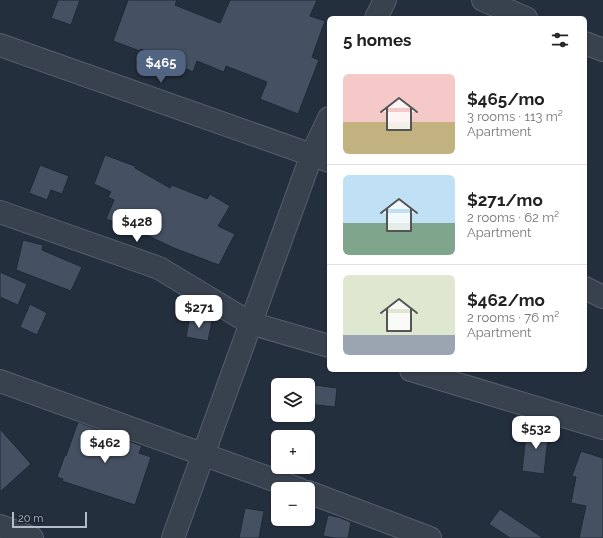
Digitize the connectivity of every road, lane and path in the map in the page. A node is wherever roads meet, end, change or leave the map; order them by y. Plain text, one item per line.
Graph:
1 (385, 0) edge
2 (483, 0) edge
3 (377, 16) edge
4 (521, 16) edge
5 (587, 44) edge
6 (0, 45) edge
7 (603, 50) edge
8 (327, 127) edge
9 (320, 158) edge
10 (0, 212) edge
11 (587, 289) edge
12 (603, 297) edge
13 (250, 323) junction
14 (327, 345) edge
15 (418, 372) edge
16 (0, 381) edge
17 (603, 428) edge
18 (204, 453) junction
19 (281, 482) edge
20 (315, 495) edge
21 (0, 526) edge
22 (32, 538) edge
23 (173, 538) edge
24 (430, 538) edge

1 - 3 street
2 - 4 street
5 - 7 street
6 - 9 street
8 - 9 street
9 - 13 street
10 - 13 street
11 - 12 street
13 - 14 street
13 - 18 street
15 - 17 street
16 - 18 street
18 - 19 street
18 - 23 street
20 - 24 street
21 - 22 street

